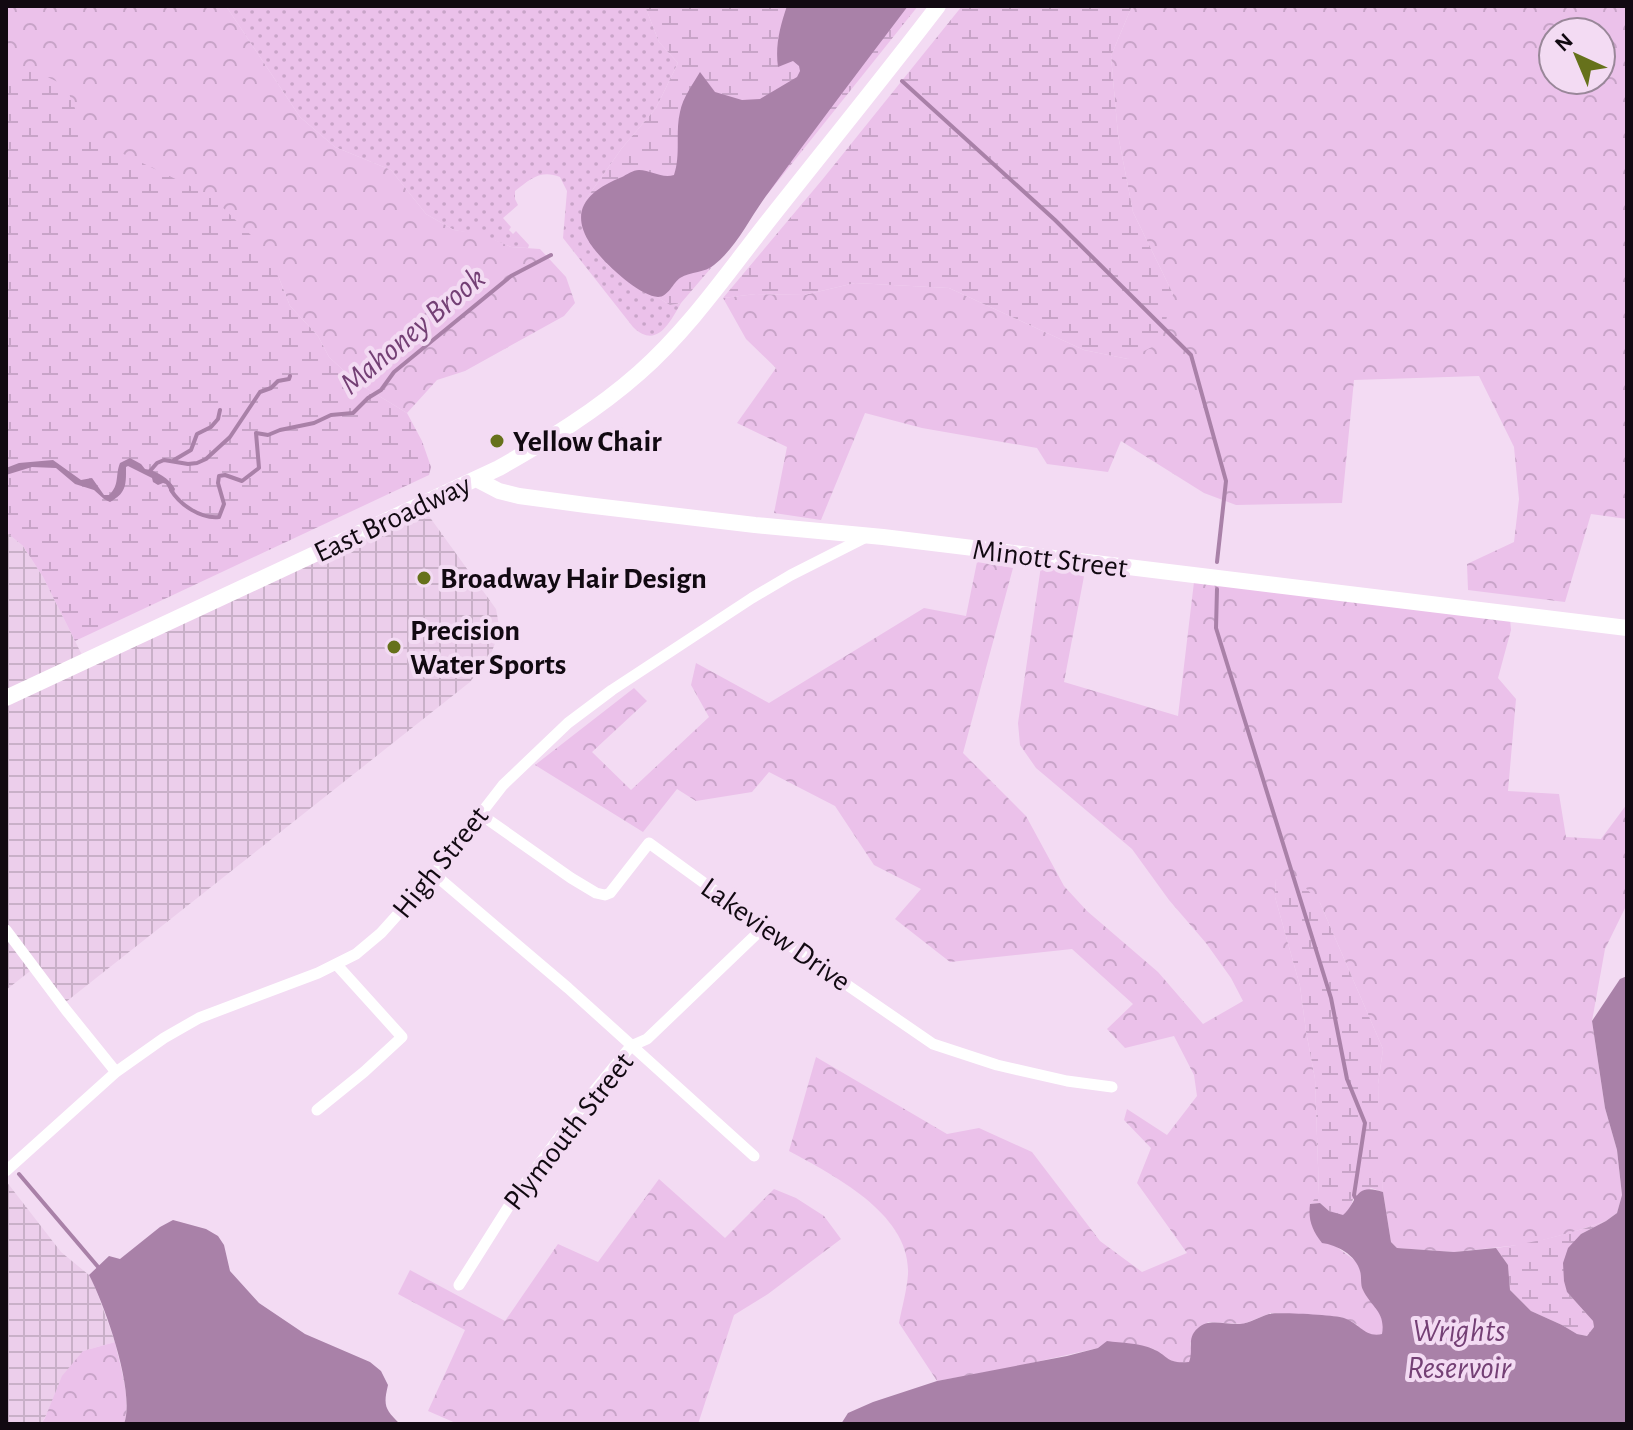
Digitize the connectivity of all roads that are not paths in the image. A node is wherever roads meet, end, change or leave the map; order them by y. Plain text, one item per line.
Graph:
1 (938, 6) edge
2 (476, 479) junction
3 (867, 536) junction
4 (1627, 628) edge
5 (6, 698) edge
6 (480, 814) junction
7 (434, 874) junction
8 (764, 927) junction
9 (6, 930) edge
10 (336, 964) junction
11 (631, 1046) junction
12 (116, 1072) junction
13 (1112, 1087) dead end
14 (317, 1110) dead end
15 (754, 1156) dead end
16 (6, 1171) edge
17 (459, 1285) dead end

1 - 2 main road, East Broadway
2 - 3 main road, Minott Street
2 - 5 main road, East Broadway
3 - 4 main road, Minott Street
3 - 6 street, High Street
6 - 7 street, High Street
6 - 8 street, Lakeview Drive
7 - 10 street, High Street
7 - 11 street
8 - 11 street, Plymouth Street
8 - 13 street, Lakeview Drive
9 - 12 street
10 - 12 street, High Street
10 - 14 street
11 - 15 street
11 - 17 street, Plymouth Street
12 - 16 street, High Street

